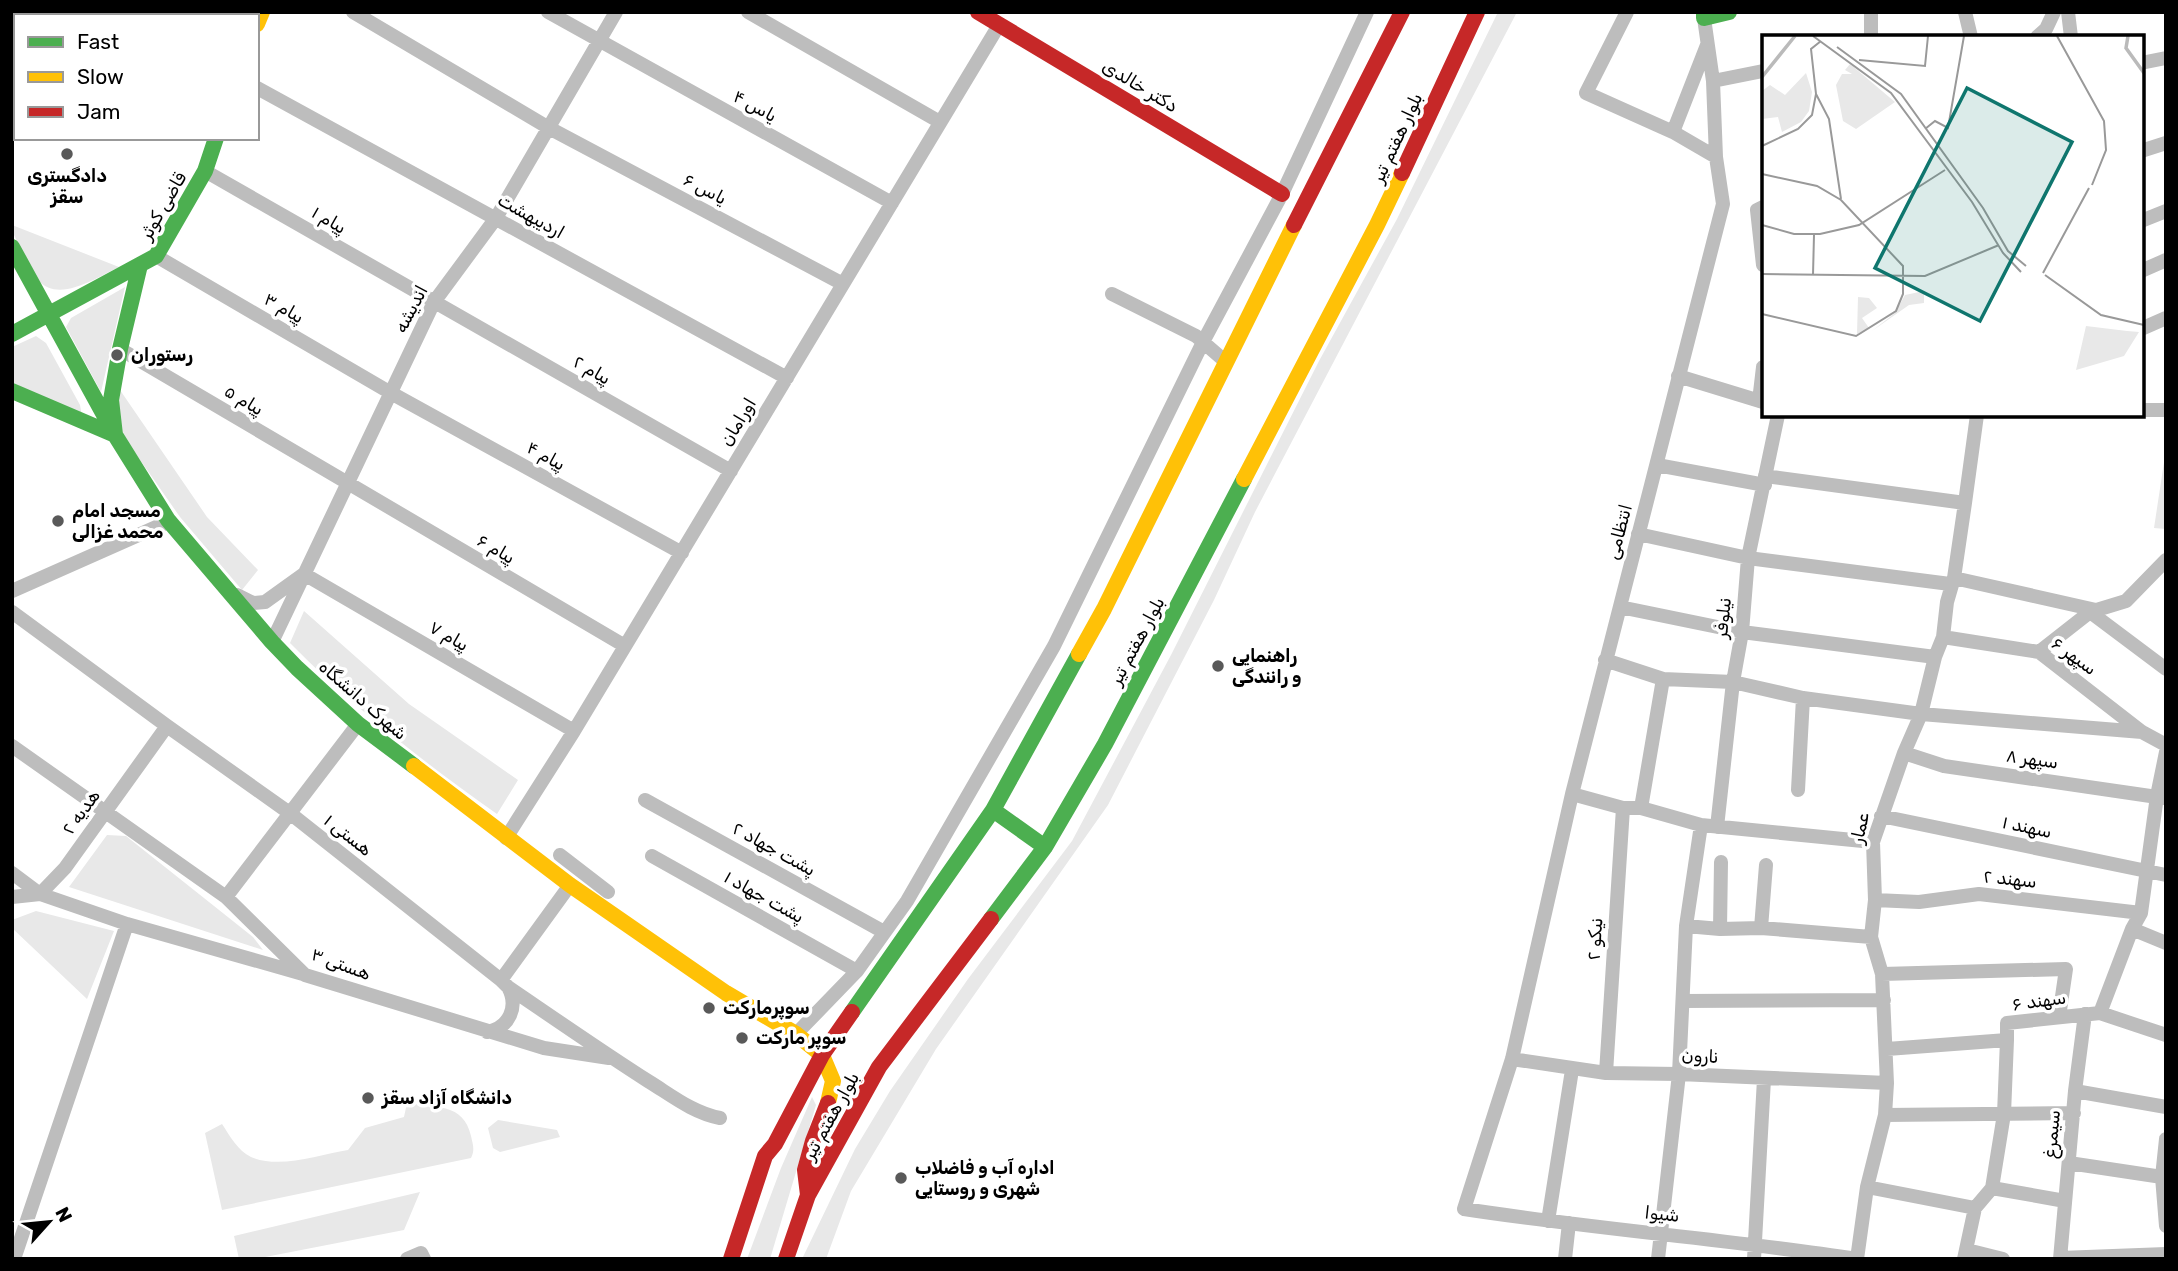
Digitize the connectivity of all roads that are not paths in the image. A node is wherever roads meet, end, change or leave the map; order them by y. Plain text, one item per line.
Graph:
1 (353, 12) edge
2 (548, 12) edge
3 (616, 12) edge
4 (748, 12) edge
5 (978, 12) edge
6 (1367, 12) edge
7 (1402, 12) edge
8 (1477, 12) edge
9 (1627, 12) edge
10 (1729, 12) edge
11 (1871, 12) edge
12 (1965, 12) edge
13 (2041, 12) edge
14 (2054, 12) edge
15 (2068, 12) edge
16 (1704, 15) edge
17 (999, 25) junction
18 (2042, 33) edge
19 (1871, 35) edge
20 (1970, 35) edge
21 (2071, 35) edge
22 (599, 42) junction
23 (1707, 45) junction
24 (2166, 58) edge
25 (2143, 63) edge
26 (1762, 71) edge
27 (1713, 81) junction
28 (259, 89) edge
29 (940, 122) junction
30 (549, 128) junction
31 (1673, 132) junction
32 (215, 140) edge
33 (2166, 143) edge
34 (2143, 150) edge
35 (1716, 157) junction
36 (205, 171) junction
37 (1282, 194) junction
38 (892, 203) junction
39 (1760, 208) edge
40 (2166, 211) edge
41 (496, 218) junction
42 (2143, 220) edge
43 (1762, 246) edge
44 (12, 247) edge
45 (156, 256) junction
46 (2166, 260) edge
47 (140, 265) junction
48 (12, 269) edge
49 (2143, 270) edge
50 (843, 284) junction
51 (1112, 293) dead end
52 (434, 302) junction
53 (44, 318) junction
54 (2166, 318) edge
55 (2143, 328) edge
56 (12, 334) edge
57 (1203, 342) junction
58 (120, 349) junction
59 (1226, 362) junction
60 (1678, 376) junction
61 (787, 378) junction
62 (12, 391) edge
63 (391, 393) junction
64 (1761, 401) edge
65 (2143, 410) edge
66 (2166, 410) edge
67 (1778, 416) edge
68 (1977, 416) edge
69 (109, 434) junction
70 (1657, 466) junction
71 (731, 471) junction
72 (1765, 480) junction
73 (348, 484) junction
74 (1965, 503) junction
75 (164, 524) junction
76 (1638, 534) junction
77 (682, 552) junction
78 (1748, 558) junction
79 (2164, 568) edge
80 (304, 574) junction
81 (1952, 581) junction
82 (12, 591) edge
83 (231, 592) junction
84 (1620, 607) junction
85 (2093, 611) junction
86 (12, 612) edge
87 (1742, 632) junction
88 (1943, 638) junction
89 (272, 642) junction
90 (625, 646) junction
91 (2039, 652) junction
92 (1935, 657) junction
93 (1605, 660) junction
94 (2166, 669) edge
95 (1663, 679) junction
96 (1733, 682) junction
97 (1803, 698) junction
98 (1921, 714) junction
99 (167, 726) junction
100 (355, 728) junction
101 (574, 731) junction
102 (2142, 732) junction
103 (2166, 745) edge
104 (12, 746) edge
105 (2166, 752) edge
106 (1903, 753) junction
107 (1798, 790) dead end
108 (1572, 794) junction
109 (2161, 797) edge
110 (645, 800) dead end
111 (1623, 808) junction
112 (1641, 808) junction
113 (993, 810) junction
114 (105, 813) junction
115 (291, 814) junction
116 (1881, 816) junction
117 (1701, 825) junction
118 (1717, 827) junction
119 (506, 838) junction
120 (1873, 842) junction
121 (1045, 848) junction
122 (560, 855) dead end
123 (652, 856) dead end
124 (1721, 862) dead end
125 (1766, 865) dead end
126 (2148, 872) junction
127 (12, 873) edge
128 (2166, 875) edge
129 (568, 889) junction
130 (608, 892) dead end
131 (40, 894) junction
132 (12, 897) edge
133 (226, 897) junction
134 (1875, 900) junction
135 (2141, 913) junction
136 (127, 924) junction
137 (1686, 926) junction
138 (1761, 928) junction
139 (1720, 929) junction
140 (2132, 929) junction
141 (884, 932) junction
142 (1871, 937) junction
143 (2166, 943) edge
144 (857, 971) junction
145 (1882, 974) junction
146 (304, 975) junction
147 (505, 984) junction
148 (1884, 1000) junction
149 (1683, 1001) junction
150 (2093, 1013) junction
151 (2059, 1017) junction
152 (487, 1031) junction
153 (789, 1031) junction
154 (2166, 1035) edge
155 (2007, 1040) junction
156 (1887, 1049) junction
157 (822, 1055) junction
158 (612, 1058) junction
159 (1512, 1059) junction
160 (1572, 1070) junction
161 (1606, 1073) junction
162 (1679, 1074) junction
163 (1764, 1079) junction
164 (1887, 1083) junction
165 (802, 1089) junction
166 (2075, 1091) junction
167 (2166, 1107) edge
168 (2074, 1113) junction
169 (2004, 1114) junction
170 (1885, 1115) junction
171 (720, 1118) dead end
172 (2166, 1139) edge
173 (2165, 1160) edge
174 (2069, 1163) junction
175 (2162, 1178) junction
176 (1867, 1187) junction
177 (1992, 1188) junction
178 (808, 1195) junction
179 (2065, 1201) junction
180 (1975, 1208) junction
181 (1464, 1209) joint
182 (1548, 1221) junction
183 (1569, 1223) junction
184 (2166, 1226) edge
185 (1661, 1233) junction
186 (1755, 1243) junction
187 (1966, 1254) edge
188 (2166, 1254) edge
189 (14, 1259) edge
190 (731, 1259) edge
191 (786, 1259) edge
192 (1565, 1259) edge
193 (1658, 1259) edge
194 (1754, 1259) edge
195 (1857, 1259) edge
196 (2003, 1259) edge
197 (2060, 1259) edge

1 - 30 street, یاس ۶
2 - 22 street, یاس ۴
3 - 22 street, اندیشه
4 - 29 street
5 - 17 main road, دکتر خالدی
6 - 37 street
7 - 59 main road, بلوار هفتم تیر
8 - 121 main road, بلوار هفتم تیر
9 - 31 street
10 - 16 main road
11 - 19 street
12 - 20 street
13 - 18 street
14 - 18 street
15 - 21 street
16 - 23 street, انتظامی
17 - 29 street, اورامان
17 - 37 main road, دکتر خالدی
22 - 30 street, اندیشه
22 - 38 street, یاس ۴
23 - 27 street, انتظامی
23 - 31 street
24 - 25 street
26 - 27 street
27 - 35 street, انتظامی
28 - 41 street, اردیبهشت
29 - 38 street, اورامان
30 - 41 street, اندیشه
30 - 50 street, یاس ۶
31 - 35 street
32 - 36 main road, قاضی کوثر
33 - 34 street
35 - 60 street, انتظامی
36 - 45 main road, قاضی کوثر
36 - 52 street, پیام ۱
37 - 57 street
38 - 50 street, اورامان
39 - 43 street
40 - 42 street
41 - 52 street, اندیشه
41 - 61 street, اردیبهشت
44 - 53 main road, شهرک دانشگاه
45 - 47 main road, قاضی کوثر
45 - 63 street, پیام ۳
46 - 49 street
47 - 53 main road, قاضی کوثر
47 - 58 main road
48 - 53 main road
50 - 61 street, اورامان
51 - 57 street
52 - 63 street, اندیشه
52 - 71 street, پیام ۲
53 - 56 main road, قاضی کوثر
53 - 69 main road, شهرک دانشگاه
54 - 55 street
57 - 59 street
57 - 141 street
58 - 69 main road
58 - 73 street, پیام ۵
59 - 113 main road, بلوار هفتم تیر
60 - 64 street
60 - 70 street, انتظامی
61 - 71 street, اورامان
62 - 69 main road
63 - 73 street, اندیشه
63 - 77 street, پیام ۴
65 - 66 street
67 - 72 street, نیلوفر
68 - 74 street, عمار
69 - 75 main road, شهرک دانشگاه
70 - 72 street
70 - 76 street, انتظامی
71 - 77 street, اورامان
72 - 74 street
72 - 78 street, نیلوفر
73 - 80 street, اندیشه
73 - 90 street, پیام ۶
74 - 81 street, عمار
75 - 82 street
75 - 83 main road, شهرک دانشگاه
75 - 100 main road
76 - 78 street
76 - 84 street, انتظامی
77 - 90 street, اورامان
78 - 81 street
78 - 87 street, نیلوفر
79 - 85 street
80 - 83 street
80 - 89 street, اندیشه
80 - 101 street, پیام ۷
81 - 85 street
81 - 88 street, عمار
83 - 89 main road, شهرک دانشگاه
84 - 87 street
84 - 93 street, انتظامی
85 - 91 street
85 - 94 street
86 - 99 street, هستی ۱
87 - 92 street
87 - 96 street, نیلوفر
88 - 91 street, سپهر ۶
88 - 92 street, عمار
89 - 100 main road, شهرک دانشگاه
90 - 101 street, اورامان
91 - 102 street, سپهر ۶
92 - 98 street, عمار
93 - 95 street
93 - 108 street, انتظامی
95 - 96 street
95 - 112 street
96 - 97 street
96 - 118 street, نیلوفر
97 - 98 street
97 - 107 street
98 - 102 street
98 - 106 street, عمار
99 - 114 street, هدیه ۲
99 - 115 street, هستی ۱
100 - 115 street
100 - 119 main road, شهرک دانشگاه
100 - 129 main road
101 - 119 street, اورامان
102 - 103 street, سپهر ۶
104 - 114 street, هستی ۳
105 - 109 street, سیمرغ
106 - 109 street, سپهر ۸
106 - 116 street, عمار
108 - 111 street
108 - 159 street, انتظامی
109 - 126 street, سیمرغ
110 - 141 street, پشت جهاد ۲
111 - 112 street
111 - 161 street, نیکو ۲
112 - 117 street
113 - 121 main road
113 - 157 main road, بلوار هفتم تیر
114 - 131 street, هدیه ۲
114 - 133 street, هستی ۳
115 - 133 street
115 - 147 street, هستی ۱
116 - 120 street, عمار
116 - 126 street, سهند ۱
117 - 118 street
117 - 137 street
118 - 120 street
119 - 129 main road, شهرک دانشگاه
120 - 134 street, عمار
121 - 178 main road, بلوار هفتم تیر
122 - 130 street
123 - 144 street, پشت جهاد ۱
124 - 139 street
125 - 138 street
126 - 128 street, سهند ۱
126 - 135 street, سیمرغ
127 - 131 street
129 - 147 street
129 - 153 main road, شهرک دانشگاه
129 - 165 main road
131 - 132 street
131 - 136 street
133 - 146 street, هستی ۳
134 - 135 street, سهند ۲
134 - 142 street, عمار
135 - 140 street, سیمرغ
136 - 146 street
136 - 189 street
137 - 139 street
137 - 149 street
138 - 139 street
138 - 142 street
140 - 143 street
140 - 150 street, سیمرغ
141 - 144 street
142 - 145 street, عمار
144 - 153 street
145 - 148 street, عمار
145 - 151 street
146 - 152 street, هستی ۳
147 - 152 street
147 - 158 street, هستی ۱
148 - 149 street
148 - 156 street, عمار
149 - 162 street
150 - 151 street, سهند ۶
150 - 154 street, سهند ۶
150 - 166 street, سیمرغ
151 - 155 street, سهند ۶
152 - 158 street, هستی ۳
153 - 157 main road, شهرک دانشگاه
155 - 156 street, سهند ۶
155 - 169 street
156 - 164 street, عمار
157 - 165 main road, بلوار هفتم تیر
157 - 178 main road
158 - 171 street, هستی ۱
159 - 160 street, نارون
159 - 181 street, انتظامی
160 - 161 street, نارون
160 - 182 street
161 - 162 street, نارون
162 - 163 street, نارون
162 - 185 street
163 - 164 street, نارون
163 - 186 street
164 - 170 street, عمار
165 - 190 main road, بلوار هفتم تیر
166 - 167 street
166 - 168 street, سیمرغ
168 - 169 street
168 - 174 street, سیمرغ
169 - 170 street
169 - 177 street
170 - 176 street, عمار
172 - 173 street
173 - 175 street
174 - 175 street
174 - 179 street, سیمرغ
175 - 184 street
176 - 180 street
176 - 195 street, عمار
177 - 179 street
177 - 180 street
178 - 191 main road, بلوار هفتم تیر
179 - 197 street, سیمرغ
180 - 187 street
181 - 182 street, شیوا
182 - 183 street, شیوا
183 - 185 street, شیوا
183 - 192 street
185 - 186 street, شیوا
185 - 193 street
186 - 194 street
186 - 195 street, شیوا
187 - 196 street
188 - 197 street

